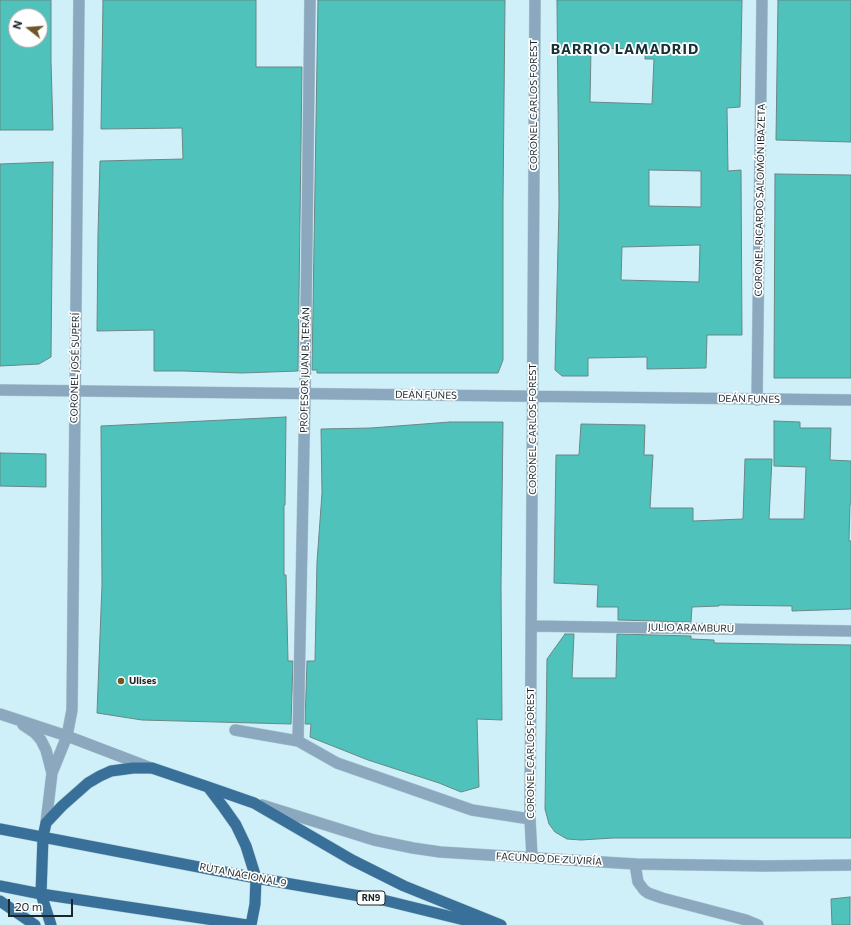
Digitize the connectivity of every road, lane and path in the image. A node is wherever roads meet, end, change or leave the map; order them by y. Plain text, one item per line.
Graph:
1 (79, 0) edge
2 (310, 0) edge
3 (535, 0) edge
4 (762, 0) edge
5 (0, 390) edge
6 (75, 391) junction
7 (305, 393) junction
8 (533, 397) junction
9 (757, 400) junction
10 (851, 400) edge
11 (532, 626) junction
12 (851, 631) edge
13 (5, 715) edge
14 (235, 730) dead end
15 (67, 736) junction
16 (298, 741) junction
17 (152, 768) junction
18 (52, 773) junction
19 (208, 787) junction
20 (254, 803) junction
21 (530, 819) junction
22 (46, 823) junction
23 (0, 829) edge
24 (43, 837) junction
25 (532, 857) junction
26 (635, 864) junction
27 (851, 865) edge
28 (256, 878) junction
29 (0, 886) edge
30 (41, 894) junction
31 (0, 901) edge
32 (35, 925) edge
33 (51, 925) edge
34 (247, 925) edge
35 (251, 925) edge
36 (485, 925) edge
37 (501, 925) edge
38 (758, 925) edge

1 - 6 street, CORONEL JOSÉ SUPERÍ
2 - 7 street, PROFESOR JUAN B. TERÁN
3 - 8 street, CORONEL CARLOS FOREST
4 - 9 street, CORONEL RICARDO SALOMÓN IBAZETA
5 - 6 street, DEÁN FUNES
6 - 7 street, DEÁN FUNES
6 - 15 street, CORONEL JOSÉ SUPERÍ
7 - 8 street, DEÁN FUNES
7 - 16 street, PROFESOR JUAN B. TERÁN
8 - 9 street, DEÁN FUNES
8 - 11 street, CORONEL CARLOS FOREST
9 - 10 street, DEÁN FUNES
11 - 12 street, JULIO ARAMBURU
11 - 21 street, CORONEL CARLOS FOREST
13 - 15 street
13 - 18 street
14 - 16 street
15 - 17 street
15 - 18 street, CORONEL JOSÉ SUPERÍ
16 - 21 street
17 - 19 main road
17 - 22 main road
18 - 22 street
19 - 20 main road
19 - 28 main road
20 - 25 street, FACUNDO DE ZUVIRÍA
20 - 37 main road
21 - 25 street, CORONEL CARLOS FOREST
22 - 24 main road
23 - 24 main road, RUTA NACIONAL 9 / RN9
24 - 28 main road, RUTA NACIONAL 9 / RN9
24 - 30 main road
25 - 26 street, FACUNDO DE ZUVIRÍA
26 - 27 street, FACUNDO DE ZUVIRÍA
26 - 38 street
28 - 35 main road
28 - 36 main road, RUTA NACIONAL 9 / RN9
29 - 30 main road
30 - 33 main road
30 - 34 main road
31 - 32 main road

